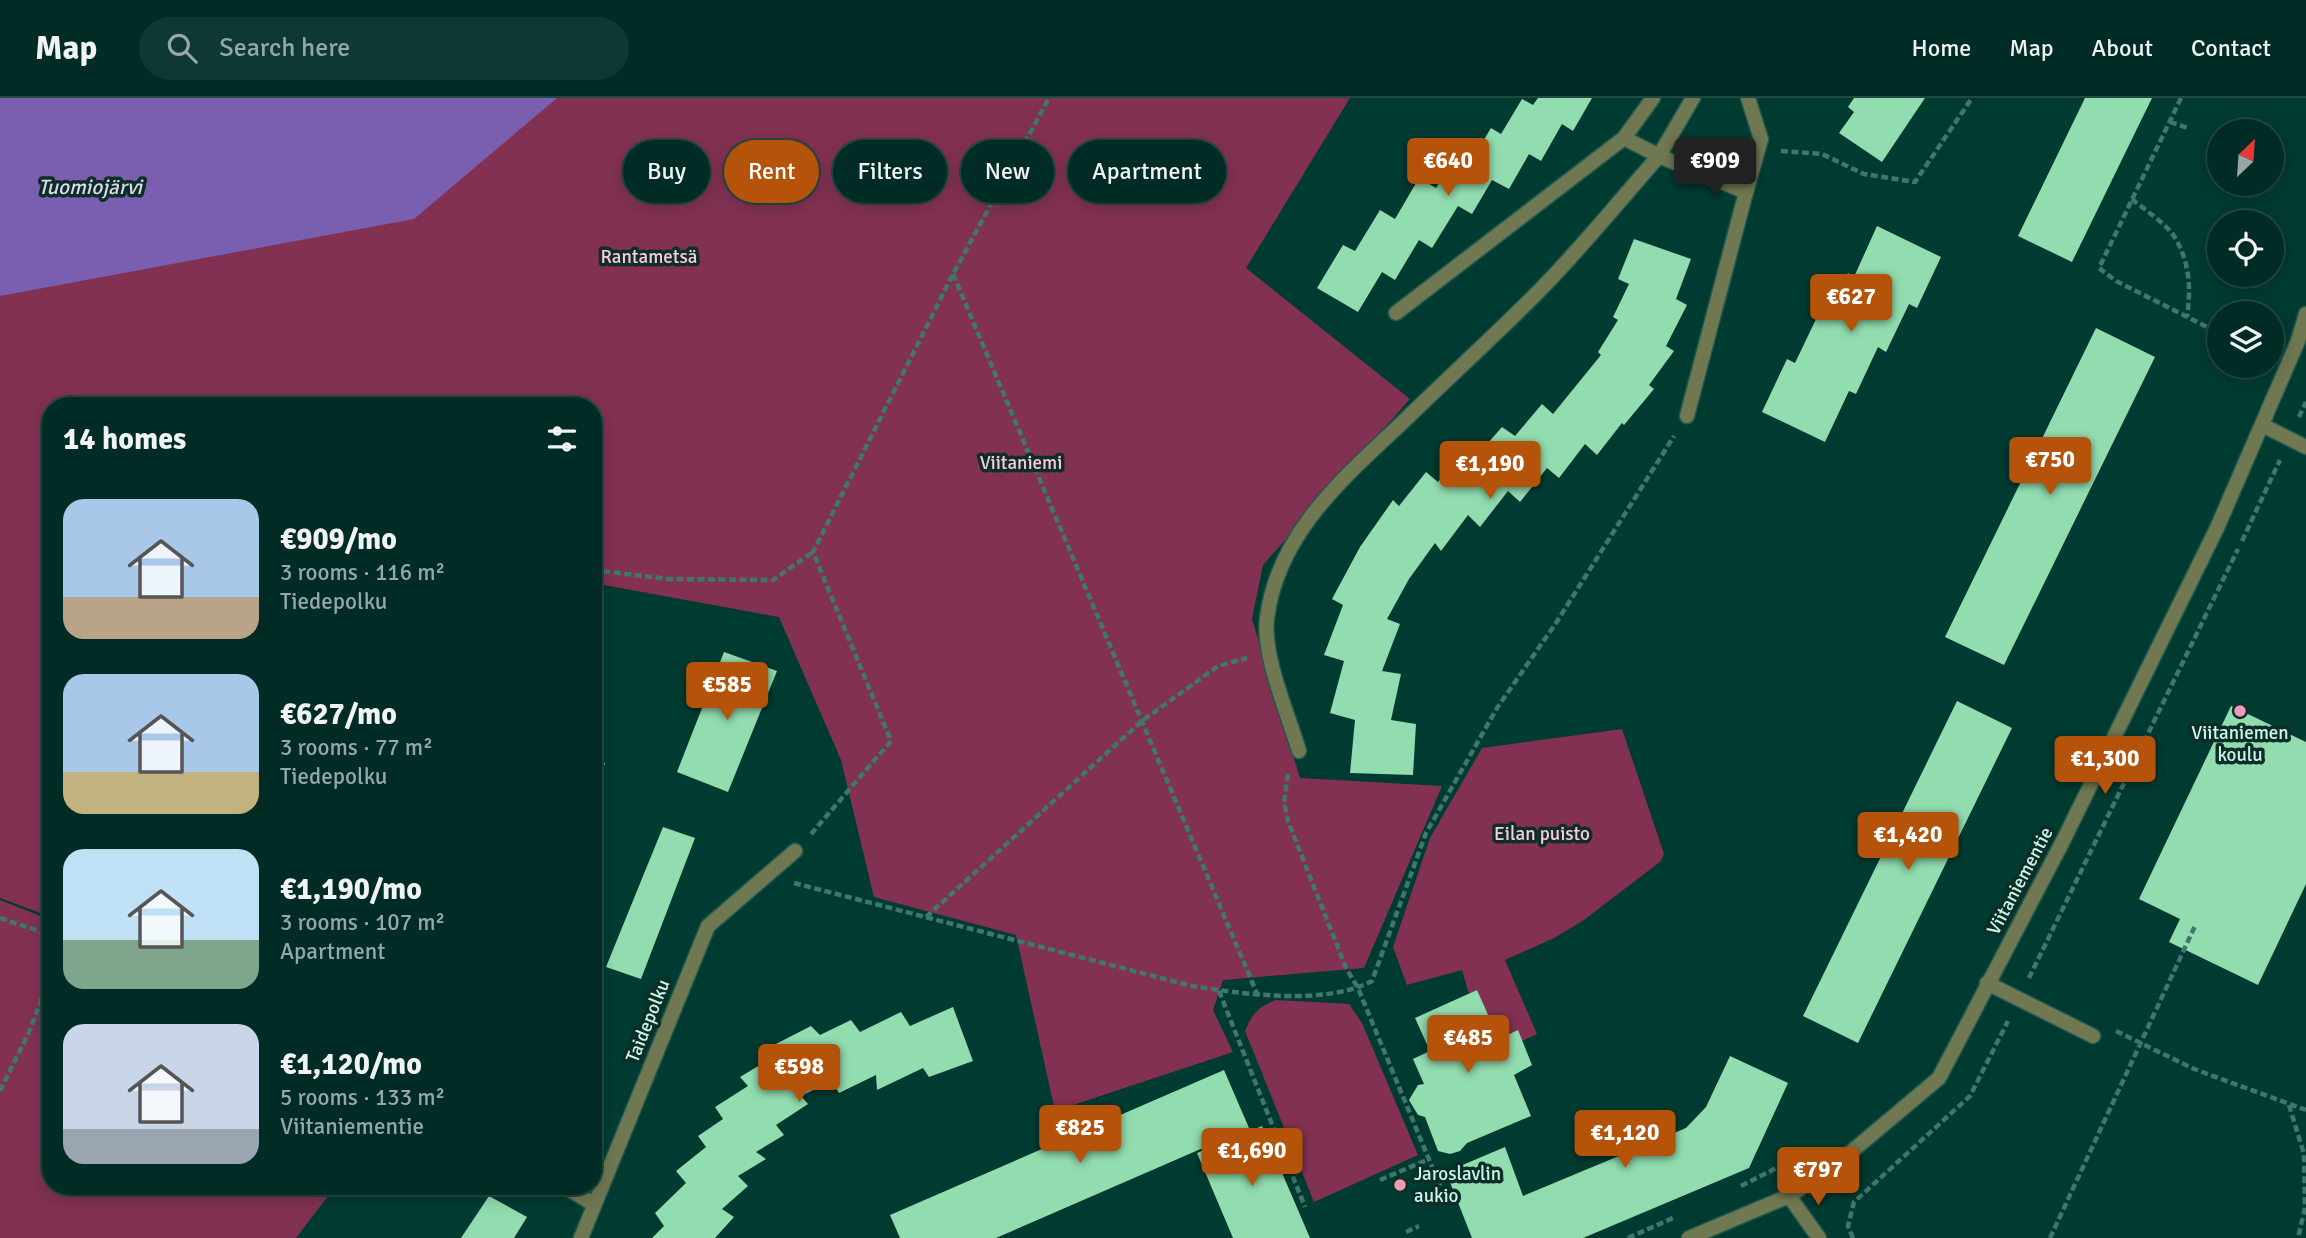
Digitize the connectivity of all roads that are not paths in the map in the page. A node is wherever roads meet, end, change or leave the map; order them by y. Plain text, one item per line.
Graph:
1 (1653, 98) edge
2 (1692, 98) edge
3 (1748, 98) edge
4 (1624, 138) junction
5 (1659, 156) junction
6 (1746, 192) junction
7 (1396, 313) dead end
8 (2306, 314) edge
9 (1687, 416) road end
10 (2262, 425) junction
11 (2306, 447) edge
12 (1299, 751) road end
13 (795, 851) road end
14 (1987, 983) junction
15 (2093, 1036) dead end
16 (602, 1181) edge
17 (579, 1195) edge
18 (596, 1195) edge
19 (1790, 1196) junction
20 (593, 1203) junction
21 (581, 1238) edge
22 (1689, 1238) edge
23 (1819, 1238) edge

1 - 4 street
2 - 5 street
3 - 6 street
4 - 5 street
4 - 7 street
5 - 6 street
5 - 12 street
6 - 9 street
8 - 10 street, Viitaniementie
10 - 11 street
10 - 14 street, Viitaniementie
13 - 16 street, Taidepolku
14 - 15 street
14 - 19 street, Viitaniementie
17 - 20 street
18 - 20 street, Taidepolku
19 - 22 street, Viitaniementie
19 - 23 street
20 - 21 street, Taidepolku

